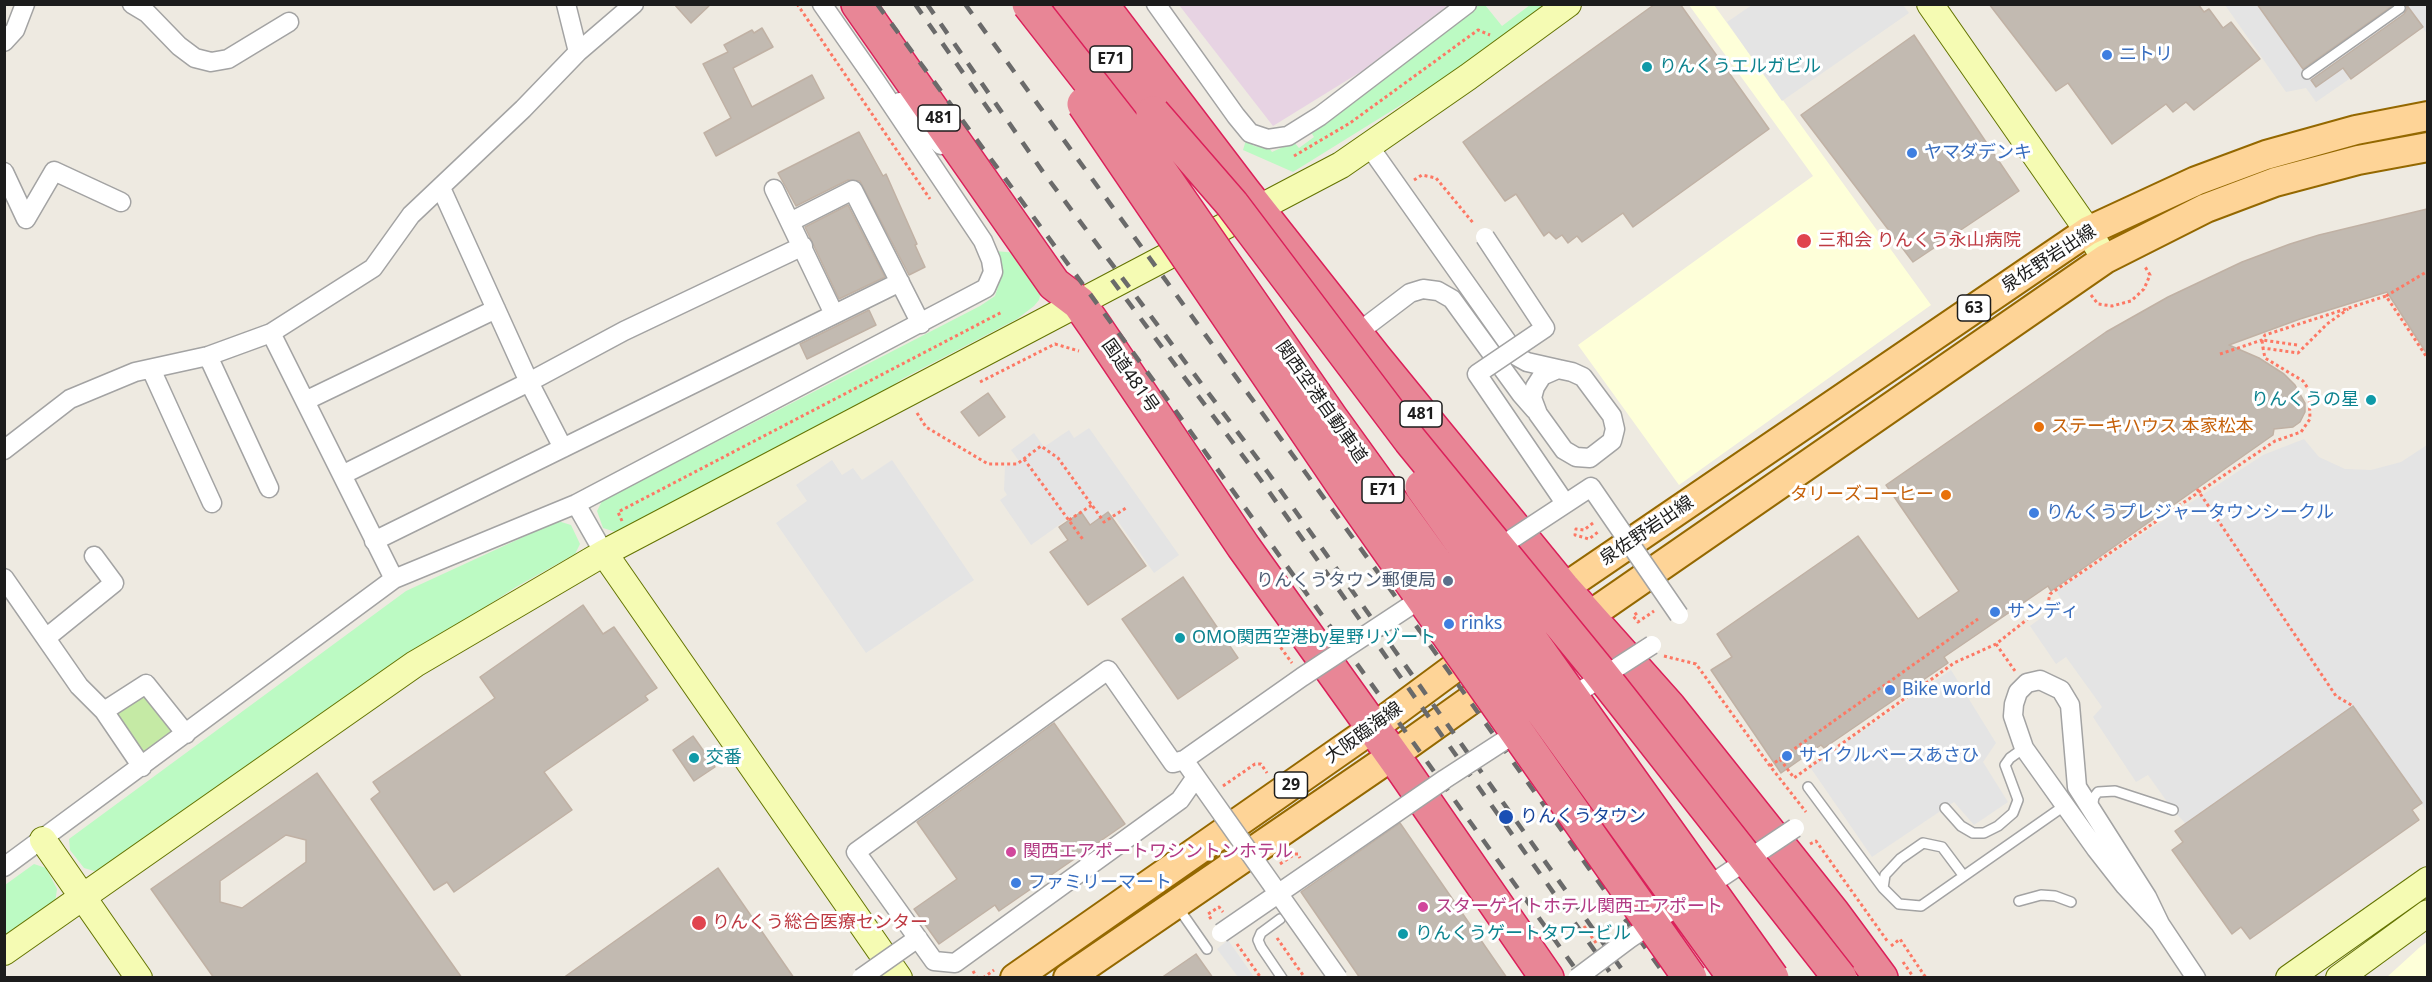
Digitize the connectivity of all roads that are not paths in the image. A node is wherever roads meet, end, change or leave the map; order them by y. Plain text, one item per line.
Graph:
1 (25, 4) edge
2 (132, 4) edge
3 (566, 4) edge
4 (634, 4) edge
5 (822, 4) edge
6 (858, 4) edge
7 (1070, 4) edge
8 (1101, 4) edge
9 (1156, 4) edge
10 (1467, 4) edge
11 (1568, 4) edge
12 (1930, 4) edge
13 (2398, 4) edge
14 (1032, 8) edge
15 (289, 22) dead end
16 (4, 42) edge
17 (578, 52) junction
18 (2307, 74) dead end
19 (875, 80) junction
20 (1153, 113) junction
21 (2427, 116) edge
22 (1369, 146) junction
23 (2427, 147) edge
24 (4, 172) edge
25 (441, 188) junction
26 (774, 189) dead end
27 (990, 192) junction
28 (121, 202) dead end
29 (1258, 210) junction
30 (790, 222) junction
31 (2088, 231) junction
32 (1485, 237) road end
33 (803, 246) junction
34 (2105, 260) junction
35 (900, 282) junction
36 (1079, 303) junction
37 (496, 309) junction
38 (834, 314) junction
39 (921, 324) junction
40 (271, 333) junction
41 (1356, 334) junction
42 (208, 356) junction
43 (151, 369) junction
44 (1558, 369) junction
45 (529, 382) junction
46 (305, 401) junction
47 (1538, 414) junction
48 (563, 448) junction
49 (4, 450) edge
50 (342, 475) junction
51 (269, 488) dead end
52 (213, 503) dead end
53 (1565, 503) junction
54 (576, 504) junction
55 (375, 541) junction
56 (604, 553) junction
57 (94, 555) dead end
58 (4, 578) edge
59 (394, 579) junction
60 (1563, 588) junction
61 (1679, 615) dead end
62 (1589, 616) junction
63 (46, 638) junction
64 (1652, 645) road end
65 (104, 711) junction
66 (1372, 728) junction
67 (186, 734) junction
68 (2024, 748) junction
69 (1392, 756) junction
70 (1184, 760) junction
71 (142, 767) junction
72 (1196, 777) junction
73 (1808, 787) dead end
74 (2064, 806) junction
75 (1945, 808) dead end
76 (2092, 808) junction
77 (2173, 810) dead end
78 (1795, 828) road end
79 (43, 840) junction
80 (4, 867) edge
81 (1963, 875) junction
82 (2427, 880) edge
83 (1883, 888) junction
84 (1279, 895) junction
85 (84, 897) junction
86 (2019, 901) dead end
87 (2071, 902) dead end
88 (1176, 904) junction
89 (2427, 913) edge
90 (1280, 919) dead end
91 (2160, 924) junction
92 (1227, 936) road end
93 (918, 938) junction
94 (1207, 949) dead end
95 (4, 952) edge
96 (1001, 972) edge
97 (139, 978) edge
98 (861, 978) edge
99 (898, 978) edge
100 (1068, 978) edge
101 (1282, 978) edge
102 (1338, 978) edge
103 (1547, 978) edge
104 (1577, 978) edge
105 (1690, 978) edge
106 (1735, 978) edge
107 (1772, 978) edge
108 (1840, 978) edge
109 (1881, 978) edge
110 (2196, 978) edge
111 (2289, 978) edge
112 (2339, 978) edge

1 - 16 street
2 - 15 street
3 - 17 street
4 - 17 street
5 - 19 street
6 - 27 highway, 国道481号 / 481
7 - 20 highway, 関西空港自動車道 / E71
8 - 29 highway, 481
9 - 10 street
11 - 22 street
12 - 31 street
13 - 18 lane
14 - 105 highway, bridge
14 - 106 highway, 関西空港自動車道 / E71, bridge
17 - 25 street
19 - 27 street
19 - 39 street
20 - 107 highway, 関西空港自動車道 / E71, bridge
20 - 108 highway, bridge
21 - 31 main road, 泉佐野岩出線 / 63
22 - 29 street
22 - 44 street
23 - 34 main road, 泉佐野岩出線 / 63
24 - 28 street
25 - 37 street
25 - 40 street
26 - 30 street
27 - 36 highway, 国道481号 / 481
29 - 36 street
29 - 41 highway, 481
30 - 33 street
30 - 35 street
31 - 34 street
31 - 60 main road, 泉佐野岩出線 / 63
32 - 53 street, bridge
33 - 38 street
33 - 45 street
34 - 62 main road, 泉佐野岩出線 / 63
35 - 38 street
35 - 39 street
36 - 56 street
36 - 66 highway, 国道481号 / 481
37 - 45 street
37 - 46 street
38 - 48 street
39 - 54 street
40 - 42 street
40 - 46 street
41 - 47 street
41 - 60 highway, 481
42 - 43 street
42 - 51 street
43 - 49 street
43 - 52 street
44 - 47 street
44 - 47 street
45 - 48 street
45 - 50 street
46 - 50 street
48 - 55 street
50 - 55 street
53 - 61 street, bridge
53 - 70 street, bridge
54 - 56 street
54 - 59 street
55 - 59 street
56 - 85 street
56 - 99 street
57 - 63 street
58 - 63 street
59 - 67 street
60 - 62 highway, 481
60 - 66 main road, 大阪臨海線 / 29
62 - 69 main road, 大阪臨海線 / 29
62 - 109 highway, 481
63 - 65 street
64 - 84 street, bridge
65 - 67 street
65 - 71 street
66 - 69 highway, 国道481号 / 481
66 - 96 main road, 大阪臨海線 / 29
67 - 71 street
68 - 74 street
68 - 75 lane
68 - 76 street
69 - 88 main road, 大阪臨海線 / 29
69 - 103 highway, 481
70 - 72 street, bridge
70 - 93 street, bridge
71 - 79 street
72 - 84 street, bridge
72 - 93 street, bridge
73 - 83 lane
74 - 81 lane
74 - 91 street
76 - 77 lane
76 - 91 street
78 - 104 street, bridge
79 - 80 street
79 - 85 street
81 - 83 lane
81 - 83 lane
82 - 111 street
84 - 92 street, bridge
84 - 102 street, bridge
85 - 95 street
85 - 97 street
86 - 87 lane
88 - 94 lane
88 - 100 main road, 大阪臨海線 / 29
89 - 112 street
90 - 101 lane
91 - 110 street
93 - 98 street, bridge

